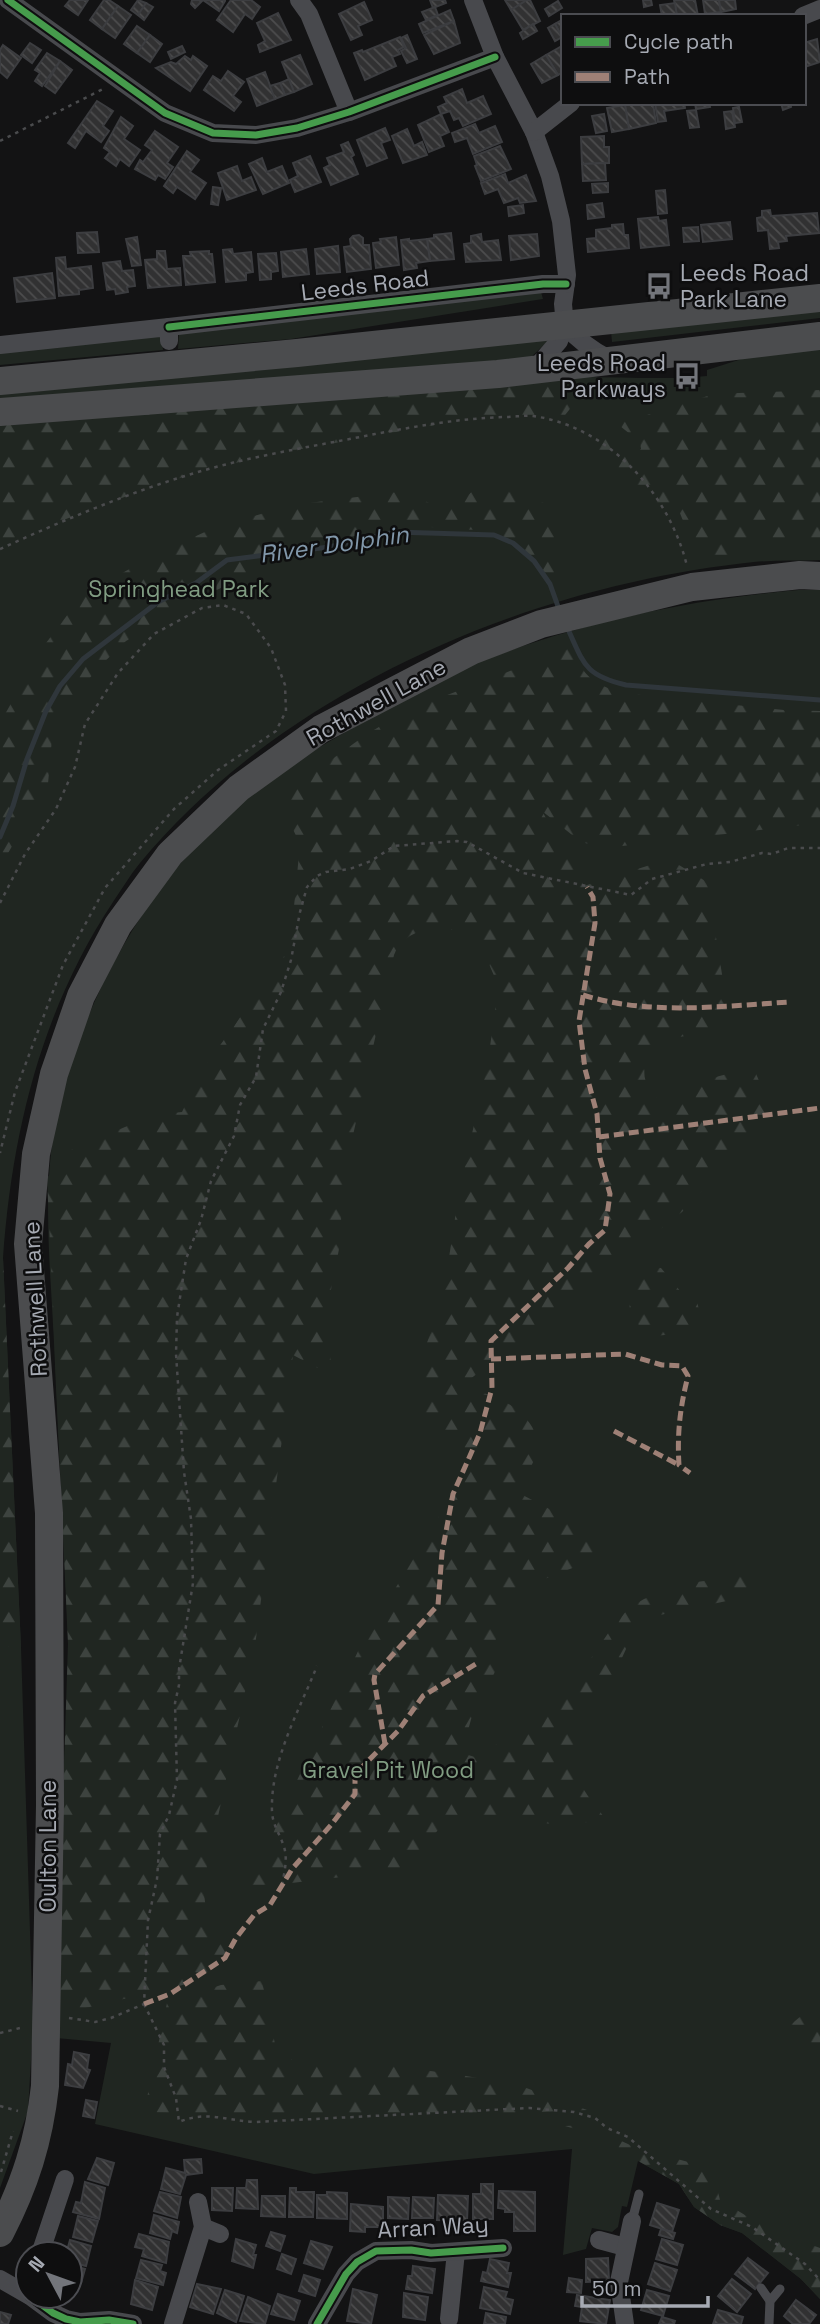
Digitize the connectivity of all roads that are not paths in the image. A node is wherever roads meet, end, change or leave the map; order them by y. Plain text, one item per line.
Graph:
1 (8, 0) edge
2 (299, 0) edge
3 (473, 0) edge
4 (495, 57) junction
5 (568, 105) edge
6 (349, 112) junction
7 (534, 132) junction
8 (566, 284) junction
9 (820, 298) edge
10 (565, 325) junction
11 (820, 336) edge
12 (0, 345) edge
13 (614, 361) junction
14 (534, 370) junction
15 (0, 381) edge
16 (0, 412) edge
17 (820, 576) edge
18 (44, 1451) joint
19 (65, 2179) dead end
20 (639, 2194) dead end
21 (198, 2202) dead end
22 (632, 2221) joint
23 (0, 2233) edge
24 (45, 2240) edge
25 (599, 2240) dead end
26 (625, 2247) junction
27 (503, 2248) dead end
28 (456, 2252) junction
29 (761, 2288) dead end
30 (780, 2289) dead end
31 (771, 2301) junction
32 (50, 2318) edge
33 (446, 2322) edge
34 (133, 2324) edge
35 (173, 2324) edge
36 (317, 2324) edge
37 (625, 2324) edge
38 (769, 2324) edge

1 - 6 street
2 - 6 street
3 - 4 street
4 - 6 street
4 - 7 street
5 - 7 street
7 - 8 street
8 - 10 street
8 - 12 street, Leeds Road
9 - 10 main road
10 - 13 street
10 - 14 street
10 - 15 main road
11 - 13 main road
13 - 14 main road
14 - 16 main road
17 - 18 main road, Rothwell Lane
18 - 23 main road, Oulton Lane
19 - 24 street
20 - 22 lane
21 - 35 street
22 - 26 street
25 - 26 street
26 - 37 street
27 - 28 street, Arran Way
28 - 33 street
28 - 36 street, Arran Way
29 - 31 lane
30 - 31 lane
31 - 38 lane
32 - 34 street

